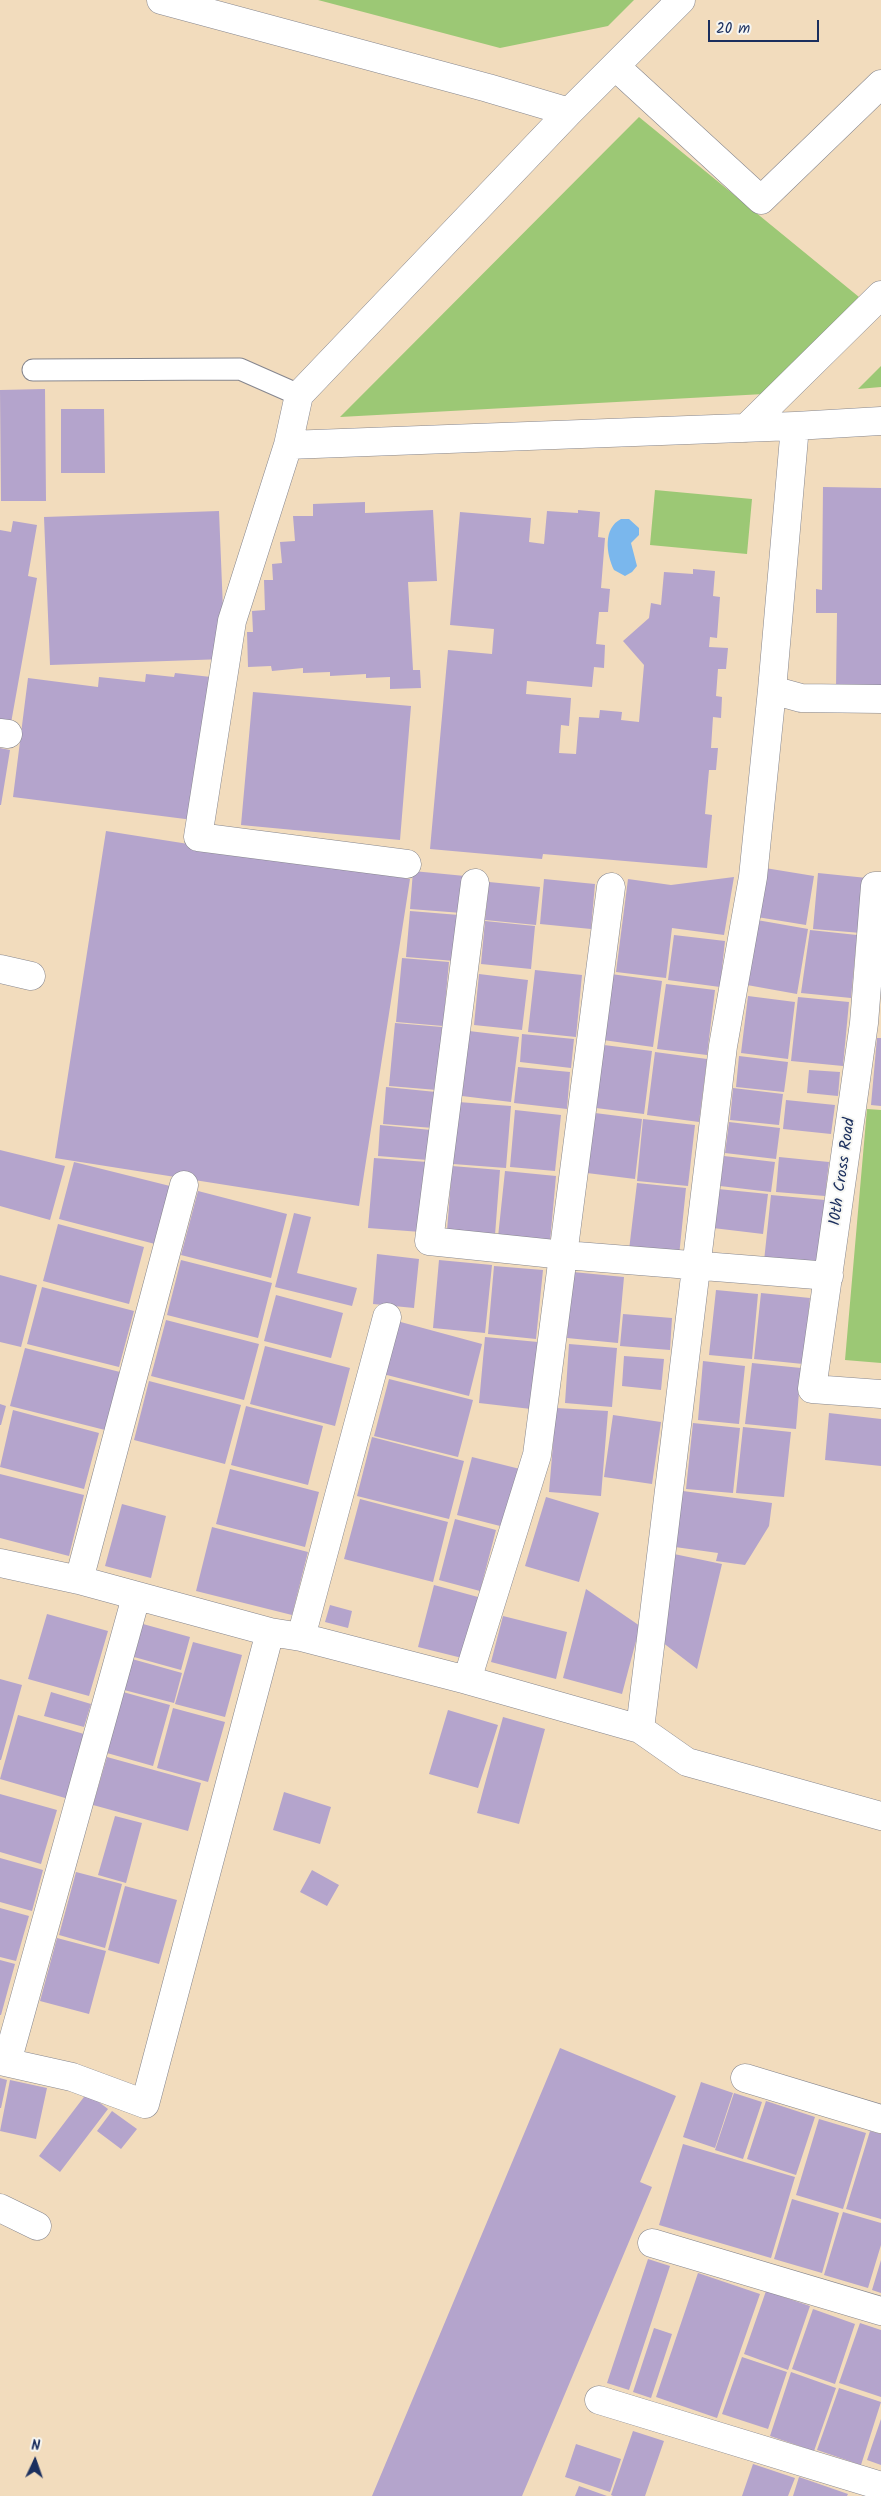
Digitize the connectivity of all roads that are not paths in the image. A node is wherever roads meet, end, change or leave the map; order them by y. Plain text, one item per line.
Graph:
1 (161, 0) edge
2 (681, 0) edge
3 (615, 66) junction
4 (881, 84) edge
5 (569, 112) junction
6 (881, 295) edge
7 (33, 370) dead end
8 (299, 395) junction
9 (881, 421) edge
10 (795, 426) junction
11 (746, 428) junction
12 (288, 445) junction
13 (772, 690) junction
14 (881, 699) edge
15 (407, 864) dead end
16 (475, 883) dead end
17 (878, 886) edge
18 (611, 887) dead end
19 (0, 969) edge
20 (31, 976) dead end
21 (873, 1024) edge
22 (184, 1185) dead end
23 (564, 1255) junction
24 (697, 1266) junction
25 (829, 1276) junction
26 (387, 1317) dead end
27 (881, 1394) edge
28 (0, 1563) edge
29 (79, 1580) junction
30 (136, 1597) junction
31 (270, 1632) junction
32 (301, 1637) junction
33 (467, 1680) junction
34 (640, 1729) junction
35 (881, 1816) edge
36 (3, 2061) edge
37 (746, 2078) dead end
38 (881, 2119) edge
39 (0, 2208) edge
40 (38, 2226) dead end
41 (652, 2243) dead end
42 (881, 2311) edge
43 (599, 2400) dead end
44 (881, 2486) edge

1 - 5 street
2 - 3 street
3 - 4 street
3 - 5 street
5 - 8 street
6 - 11 street
7 - 8 lane
8 - 12 street
9 - 10 street
10 - 11 street
10 - 13 street
11 - 12 street
12 - 15 street
13 - 14 street
13 - 24 street
16 - 23 street
17 - 21 street, 10th Cross Road
18 - 23 street
19 - 20 street
21 - 25 street, 10th Cross Road
22 - 29 street
23 - 24 street
23 - 33 street
24 - 25 street
24 - 34 street
25 - 27 street, 10th Cross Road
26 - 32 street
28 - 29 street
29 - 30 street
30 - 31 street
30 - 36 street
31 - 32 street
31 - 36 street
32 - 33 street
33 - 34 street
34 - 35 street
37 - 38 street
39 - 40 street
41 - 42 street
43 - 44 street

